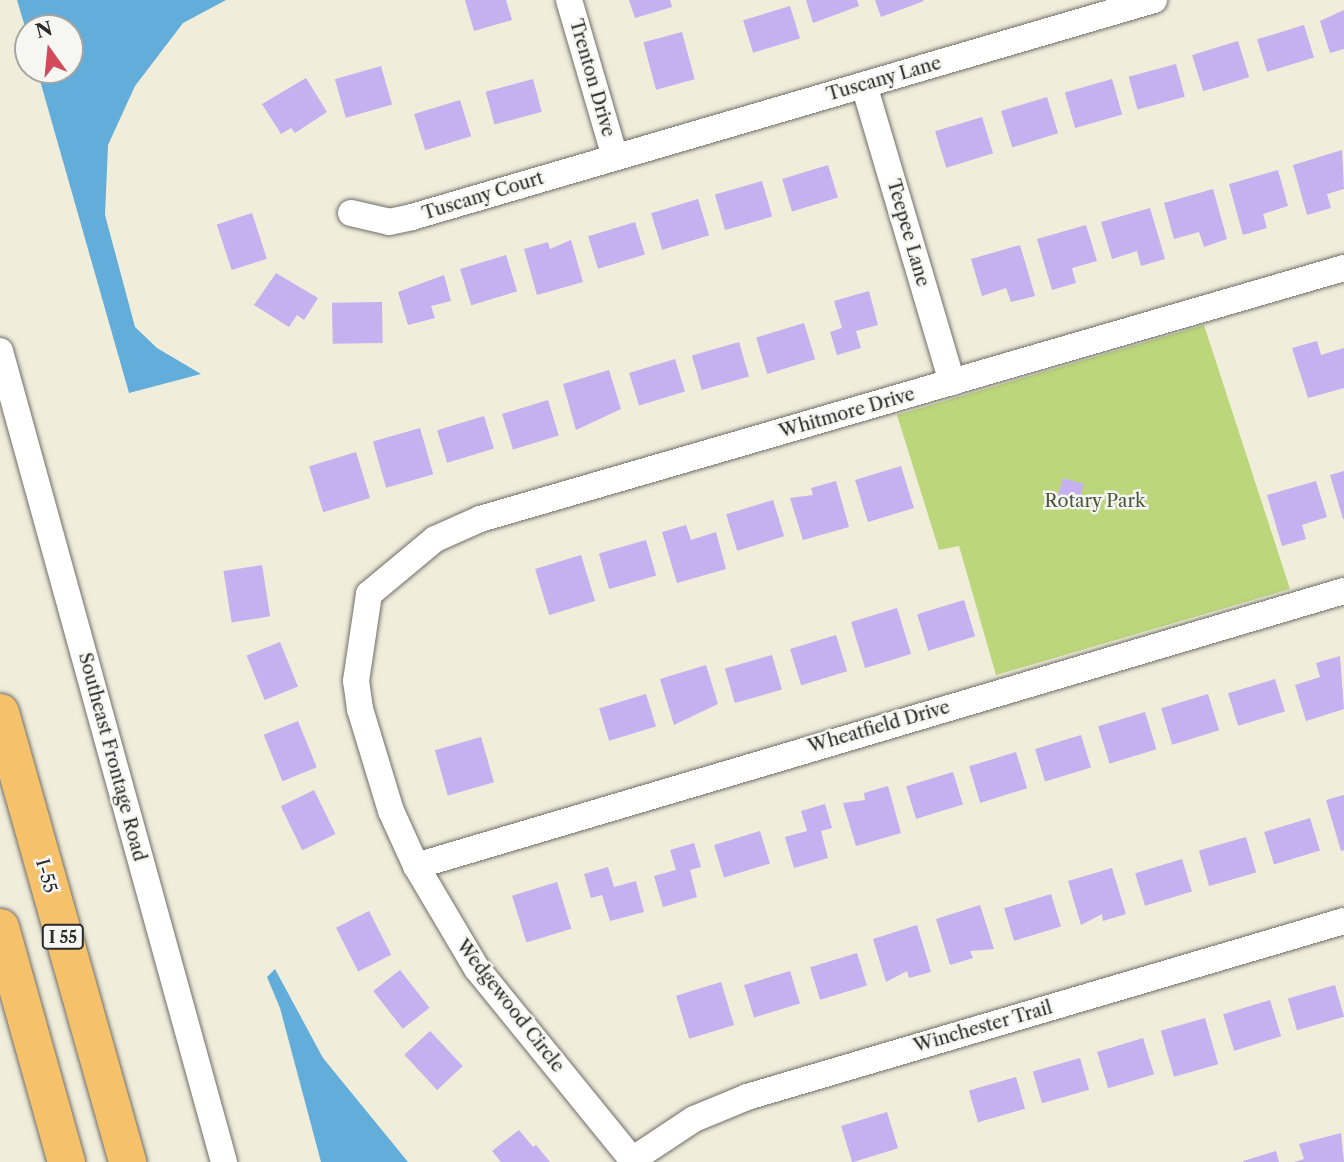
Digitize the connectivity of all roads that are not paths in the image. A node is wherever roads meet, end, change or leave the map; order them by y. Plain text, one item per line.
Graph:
1 (569, 0) edge
2 (1154, 0) edge
3 (864, 85) junction
4 (615, 157) junction
5 (351, 213) dead end
6 (1344, 268) edge
7 (0, 351) edge
8 (952, 382) junction
9 (1344, 591) edge
10 (369, 594) joint
11 (0, 712) edge
12 (416, 866) junction
13 (1344, 921) edge
14 (0, 927) edge
15 (633, 1161) edge
16 (66, 1162) edge
17 (127, 1162) edge
18 (224, 1162) edge

1 - 4 street, Trenton Drive
2 - 3 street, Tuscany Lane
3 - 4 street, Tuscany Lane
3 - 8 street, Teepee Lane
4 - 5 street, Tuscany Court
6 - 8 street, Whitmore Drive
7 - 18 street, Southeast Frontage Road
8 - 10 street, Whitmore Drive
9 - 12 street, Wheatfield Drive
10 - 12 street, Wedgewood Circle
11 - 17 highway, I-55 / I 55
12 - 15 street, Wedgewood Circle
13 - 15 street, Winchester Trail
14 - 16 highway

